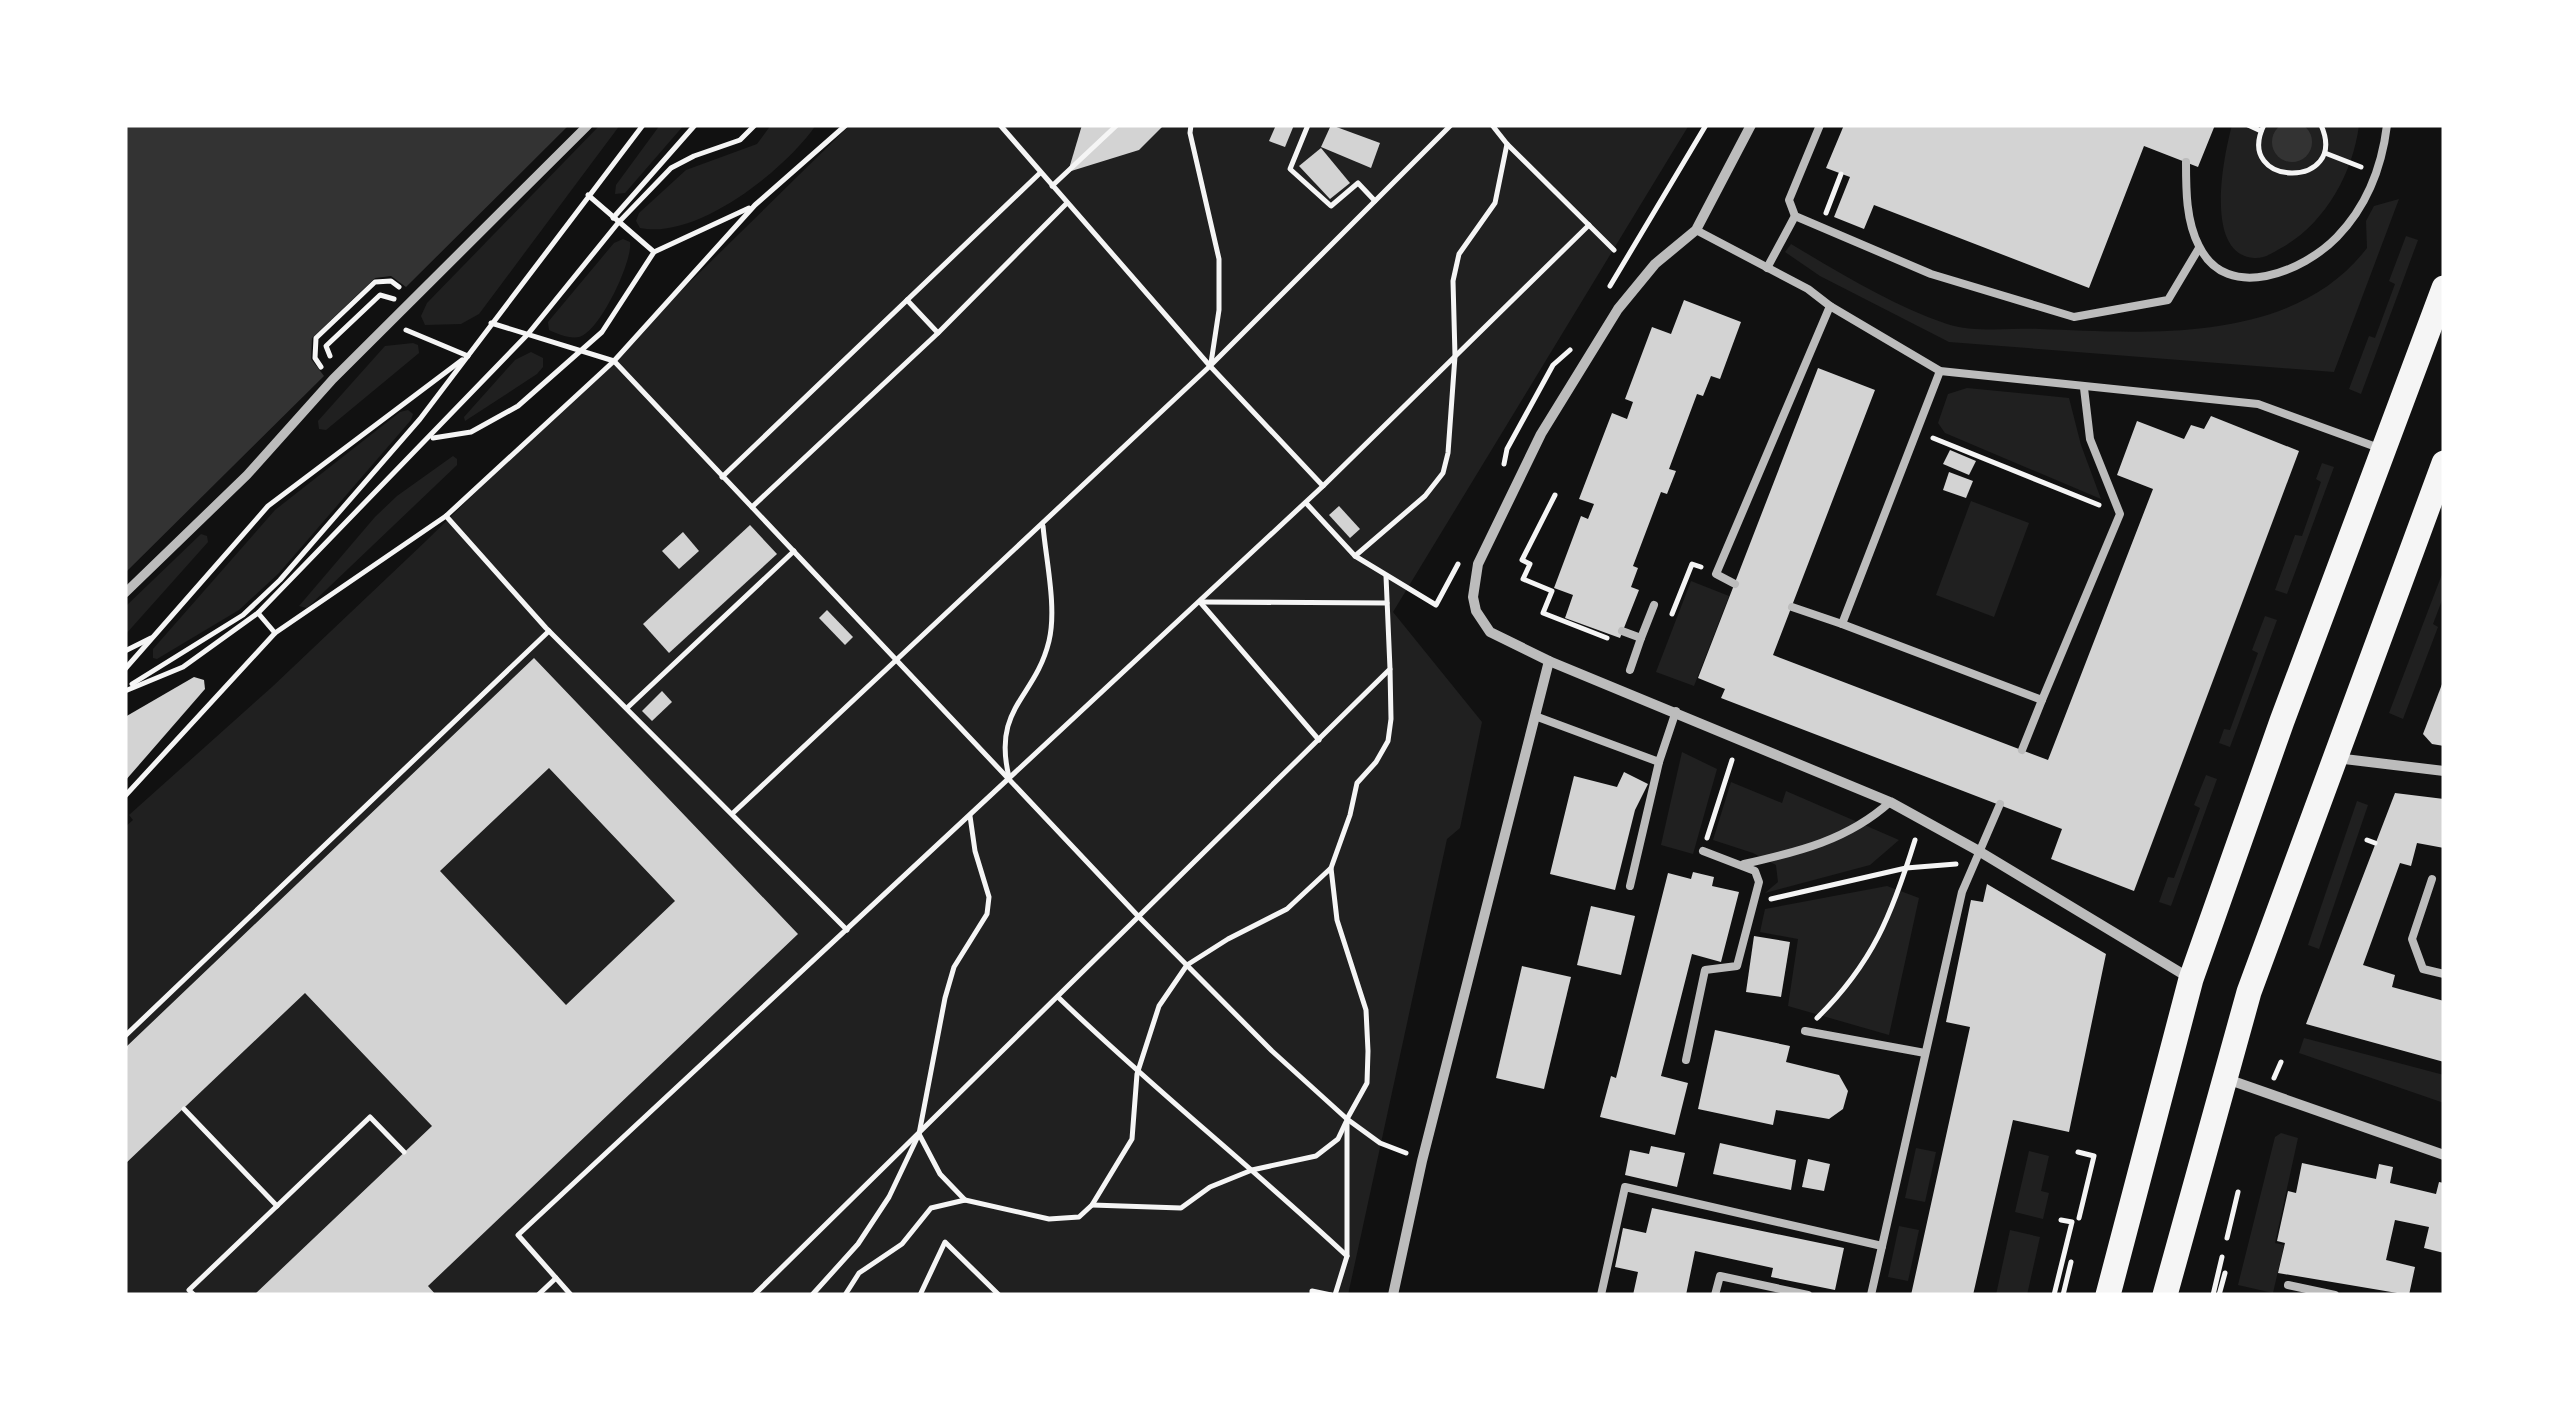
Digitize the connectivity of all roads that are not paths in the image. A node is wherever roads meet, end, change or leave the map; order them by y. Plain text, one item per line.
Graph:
1 (588, 125) edge
2 (1751, 125) edge
3 (1820, 125) edge
4 (2387, 125) edge
5 (2186, 162) dead end
6 (1795, 216) junction
7 (1696, 230) junction
8 (2199, 248) junction
9 (1767, 268) junction
10 (2444, 288) edge
11 (1830, 306) junction
12 (1940, 371) junction
13 (2084, 388) junction
14 (2383, 450) junction
15 (2444, 462) edge
16 (1735, 584) dead end
17 (125, 594) edge
18 (1654, 605) dead end
19 (1792, 606) dead end
20 (1842, 624) junction
21 (1622, 631) dead end
22 (1641, 638) junction
23 (1549, 661) junction
24 (1630, 670) dead end
25 (2042, 700) junction
26 (1676, 712) junction
27 (1535, 716) junction
28 (2022, 750) dead end
29 (2333, 758) junction
30 (1659, 762) junction
31 (2444, 771) edge
32 (1890, 802) junction
33 (2000, 804) dead end
34 (1977, 850) junction
35 (1703, 851) dead end
36 (1743, 864) junction
37 (2432, 879) dead end
38 (1630, 886) dead end
39 (2444, 974) edge
40 (2192, 980) junction
41 (1805, 1030) road end
42 (1925, 1054) junction
43 (1686, 1060) dead end
44 (2223, 1078) junction
45 (2444, 1155) edge
46 (1882, 1246) junction
47 (2288, 1285) dead end
48 (1394, 1295) edge
49 (1602, 1295) edge
50 (1716, 1295) edge
51 (1808, 1295) edge
52 (1872, 1295) edge
53 (2108, 1295) edge
54 (2165, 1295) edge
55 (2334, 1295) edge

1 - 17 street
2 - 7 street
3 - 6 lane
4 - 8 lane
5 - 8 lane
6 - 8 lane
6 - 9 lane
7 - 9 lane
7 - 23 street
9 - 11 lane
10 - 14 main road
11 - 12 lane
11 - 16 lane
12 - 13 lane
12 - 20 lane
13 - 14 lane
13 - 25 lane
14 - 40 main road
15 - 29 main road
18 - 22 lane
19 - 20 lane
20 - 25 lane
21 - 22 lane
22 - 24 lane
23 - 26 street
23 - 27 street
25 - 28 lane
26 - 30 lane
26 - 32 street
27 - 30 lane
27 - 48 street
29 - 31 street
29 - 44 main road
30 - 38 lane
32 - 34 street
32 - 36 lane
33 - 34 lane
34 - 40 street
34 - 42 lane
35 - 36 lane
36 - 43 lane
37 - 39 lane
40 - 53 main road
41 - 42 lane
42 - 46 lane
44 - 45 street
44 - 54 main road
46 - 49 lane
46 - 52 lane
47 - 55 lane
50 - 51 lane

